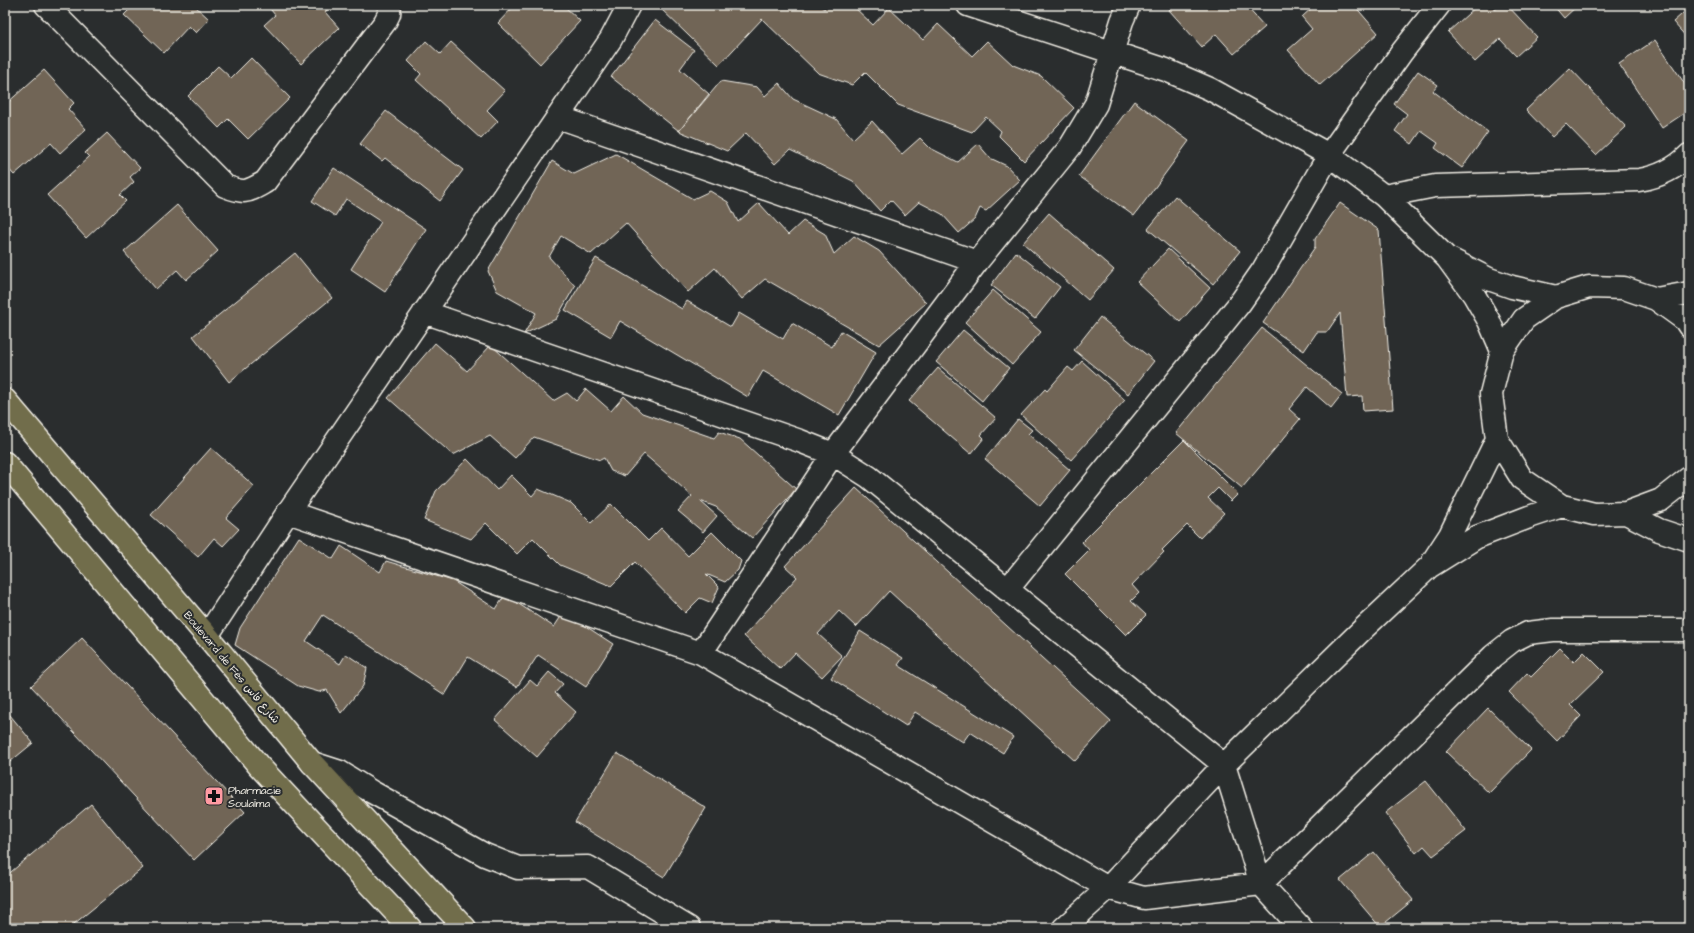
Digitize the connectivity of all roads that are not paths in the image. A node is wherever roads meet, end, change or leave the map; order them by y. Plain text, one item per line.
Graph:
1 (46, 5) edge
2 (390, 5) edge
3 (629, 5) edge
4 (968, 5) edge
5 (1129, 5) edge
6 (1439, 5) edge
7 (1112, 53) junction
8 (558, 117) junction
9 (1689, 155) edge
10 (1329, 156) junction
11 (1384, 196) junction
12 (1447, 258) junction
13 (977, 262) junction
14 (1689, 293) edge
15 (1556, 297) junction
16 (1656, 299) junction
17 (424, 312) junction
18 (1689, 326) edge
19 (1502, 351) junction
20 (5, 400) edge
21 (1497, 439) junction
22 (833, 454) junction
23 (5, 463) edge
24 (1689, 478) edge
25 (1562, 506) junction
26 (288, 512) junction
27 (1626, 513) junction
28 (1689, 540) edge
29 (1429, 567) junction
30 (1007, 590) junction
31 (1689, 630) edge
32 (207, 636) junction
33 (701, 653) junction
34 (312, 763) junction
35 (1224, 765) junction
36 (1261, 884) junction
37 (1108, 888) junction
38 (410, 928) edge
39 (466, 928) edge
40 (689, 928) edge
41 (1064, 928) edge
42 (1301, 928) edge

1 - 2 street
3 - 8 street
4 - 7 street
5 - 7 street
6 - 10 street
7 - 10 street
7 - 13 street
8 - 13 street
8 - 17 street
9 - 11 street
10 - 11 street
10 - 30 street
11 - 12 street
12 - 15 street
12 - 19 street
13 - 22 street
14 - 16 street
15 - 16 street
15 - 19 street
16 - 18 street
17 - 22 street
17 - 26 street
19 - 21 street
20 - 32 main road, Boulevard de Fès شارع فاس
21 - 25 street
21 - 29 street
22 - 30 street
22 - 33 street
23 - 38 main road
24 - 27 street
25 - 27 street
25 - 29 street
26 - 32 street
26 - 33 street
27 - 28 street
29 - 35 street
30 - 35 street
31 - 36 street
32 - 34 main road, Boulevard de Fès شارع فاس
33 - 37 street
34 - 39 main road, Boulevard de Fès شارع فاس
34 - 40 street
35 - 36 street
35 - 37 street
36 - 37 street
36 - 42 street
37 - 41 street

